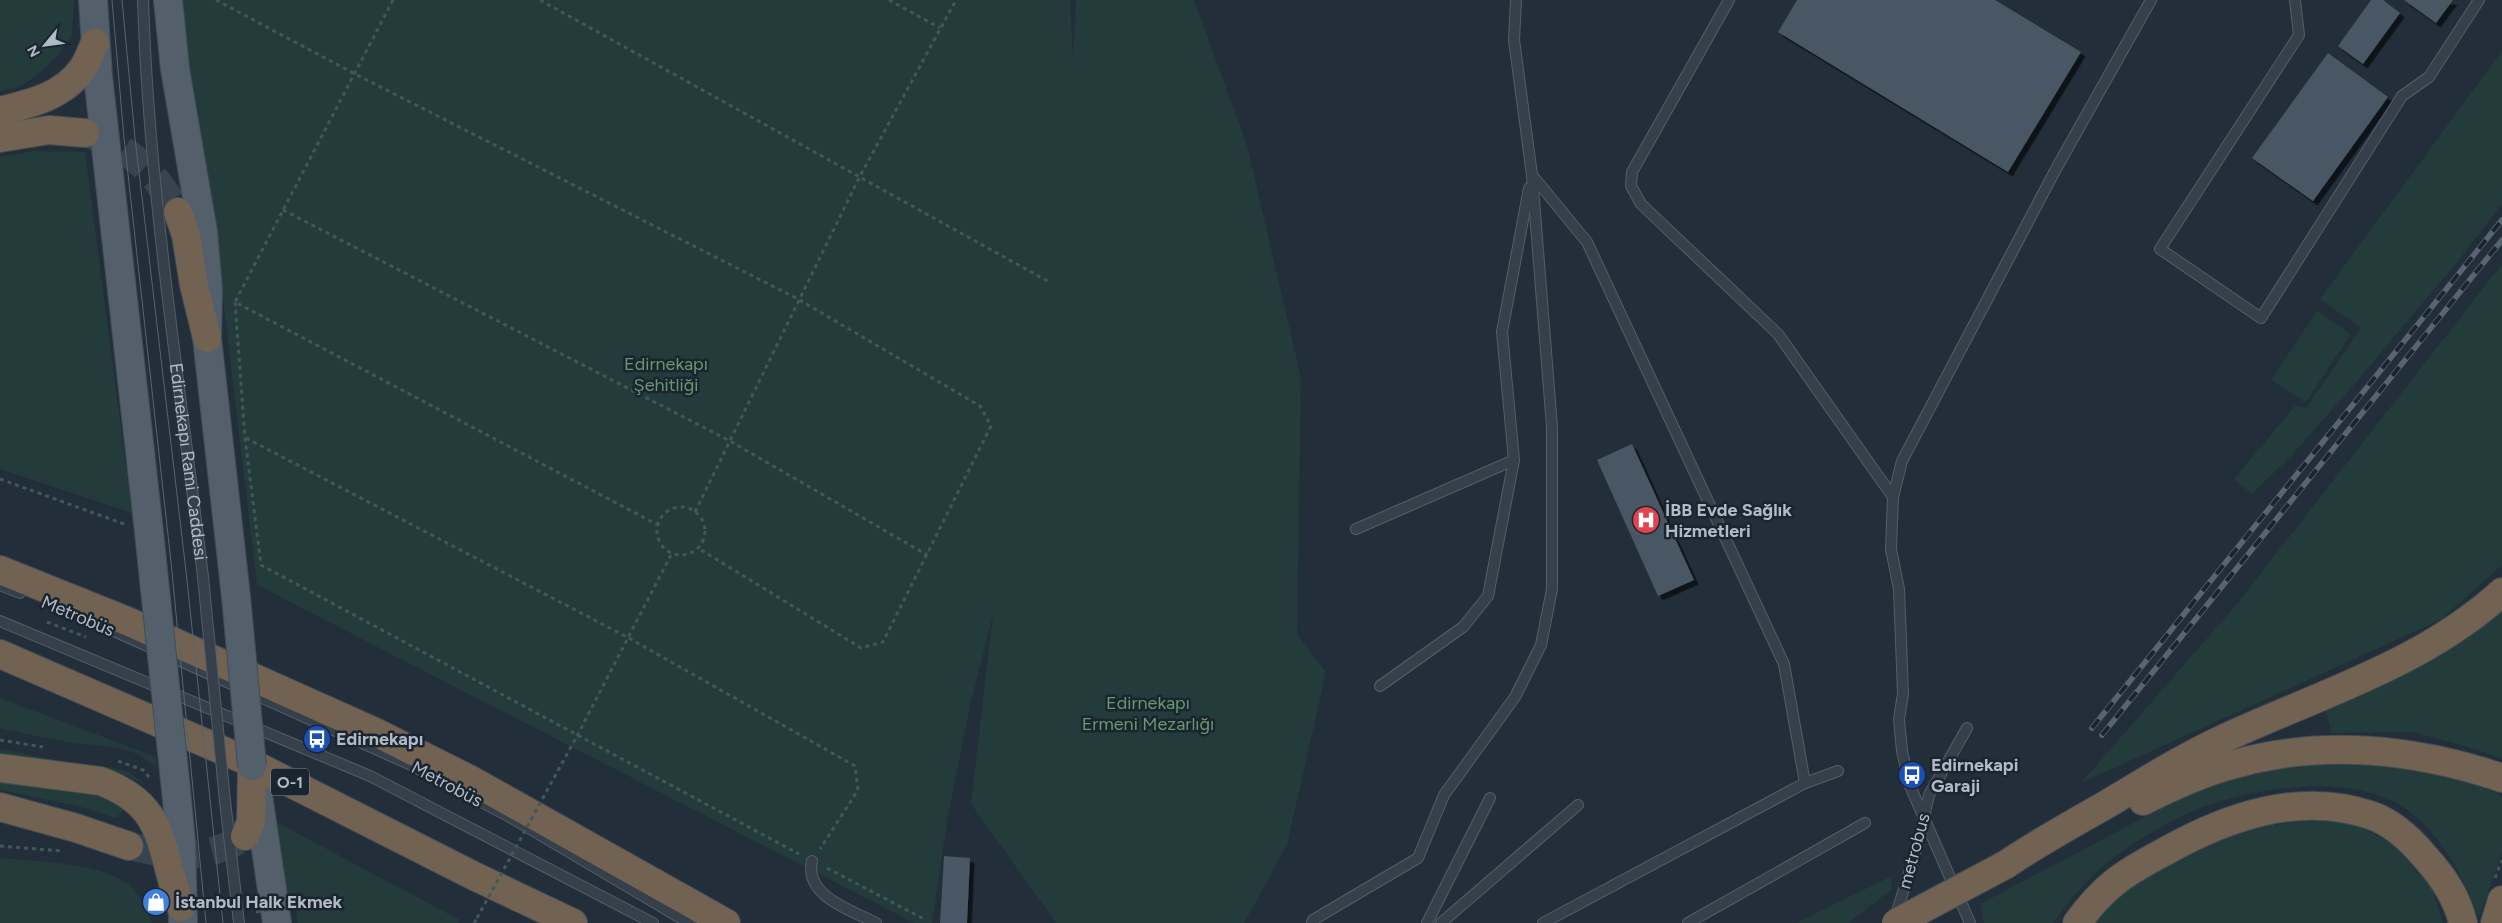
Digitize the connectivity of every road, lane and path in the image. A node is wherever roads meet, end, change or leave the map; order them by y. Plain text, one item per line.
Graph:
1 (93, 0) edge
2 (143, 0) edge
3 (168, 0) edge
4 (216, 0) edge
5 (393, 0) edge
6 (540, 0) edge
7 (889, 0) edge
8 (956, 0) edge
9 (1516, 0) edge
10 (1729, 0) edge
11 (2151, 0) edge
12 (2296, 0) edge
13 (2479, 0) edge
14 (940, 28) junction
15 (95, 43) junction
16 (354, 74) junction
17 (0, 111) edge
18 (86, 133) tunnel mouth
19 (0, 138) edge
20 (1532, 175) junction
21 (859, 178) junction
22 (283, 210) junction
23 (178, 212) tunnel mouth
24 (1051, 283) dead end
25 (798, 299) junction
26 (235, 302) junction
27 (207, 338) junction
28 (245, 438) junction
29 (730, 441) junction
30 (1514, 460) junction
31 (0, 479) edge
32 (1893, 497) junction
33 (695, 512) junction
34 (658, 525) junction
35 (1356, 529) dead end
36 (149, 532) junction
37 (698, 548) junction
38 (672, 554) junction
39 (927, 555) junction
40 (0, 570) edge
41 (0, 585) edge
42 (2502, 592) edge
43 (31, 597) dead end
44 (82, 617) dead end
45 (45, 621) dead end
46 (0, 622) edge
47 (627, 637) junction
48 (90, 639) dead end
49 (0, 654) edge
50 (1380, 686) dead end
51 (1967, 728) dead end
52 (577, 736) junction
53 (252, 766) junction
54 (0, 768) edge
55 (1838, 771) dead end
56 (2502, 778) edge
57 (1804, 783) junction
58 (1490, 798) dead end
59 (1578, 805) dead end
60 (0, 807) edge
61 (1923, 816) junction
62 (1865, 823) dead end
63 (245, 836) dead end
64 (0, 846) edge
65 (129, 846) tunnel mouth
66 (66, 851) dead end
67 (812, 861) junction
68 (2005, 865) junction
69 (2502, 900) edge
70 (273, 914) edge
71 (182, 915) edge
72 (924, 919) dead end
73 (239, 923) edge
74 (474, 923) edge
75 (573, 923) edge
76 (653, 923) edge
77 (689, 923) edge
78 (726, 923) edge
79 (876, 923) edge
80 (1312, 923) edge
81 (1427, 923) edge
82 (1441, 923) edge
83 (1544, 923) edge
84 (1688, 923) edge
85 (1895, 923) edge
86 (1970, 923) edge
87 (2077, 923) edge
88 (2462, 923) edge
89 (2495, 923) edge

1 - 15 main road
2 - 73 lane, Edirnekapı Rami Caddesi, bridge
3 - 27 main road
4 - 16 path
5 - 16 path
6 - 21 path
7 - 14 path
8 - 14 path
9 - 20 lane
10 - 32 lane
11 - 32 lane
12 - 13 lane
14 - 21 path
15 - 17 highway
15 - 36 main road
16 - 22 path
16 - 25 path
18 - 19 highway
20 - 30 lane
20 - 57 lane
20 - 80 lane
21 - 24 path
21 - 25 path
22 - 26 path
22 - 29 path
23 - 27 highway
25 - 29 path
25 - 39 path
26 - 28 path
26 - 34 path
27 - 53 main road, bridge
28 - 47 path
28 - 52 path
29 - 33 path
29 - 39 path
30 - 35 lane
30 - 50 lane
31 - 36 path
32 - 61 lane
33 - 34 path
33 - 37 path
34 - 38 path
36 - 71 main road, bridge
37 - 38 path
37 - 39 path
38 - 47 path
40 - 78 highway
41 - 43 lane, Metrobüs
42 - 68 highway
44 - 77 lane, Metrobüs
45 - 48 path
46 - 76 lane, Metrobüs
47 - 52 path
47 - 67 path
49 - 75 highway, O-1
51 - 61 lane, metrobus
52 - 67 path
52 - 74 path, bridge
53 - 63 highway
53 - 70 main road
54 - 71 highway
55 - 57 lane
56 - 68 highway
57 - 83 lane
58 - 81 lane
59 - 82 lane
60 - 65 highway
61 - 85 lane, metrobus
61 - 86 lane
62 - 84 lane
64 - 66 path
67 - 72 path
67 - 79 lane
68 - 85 highway, bridge
69 - 89 highway
87 - 88 highway

